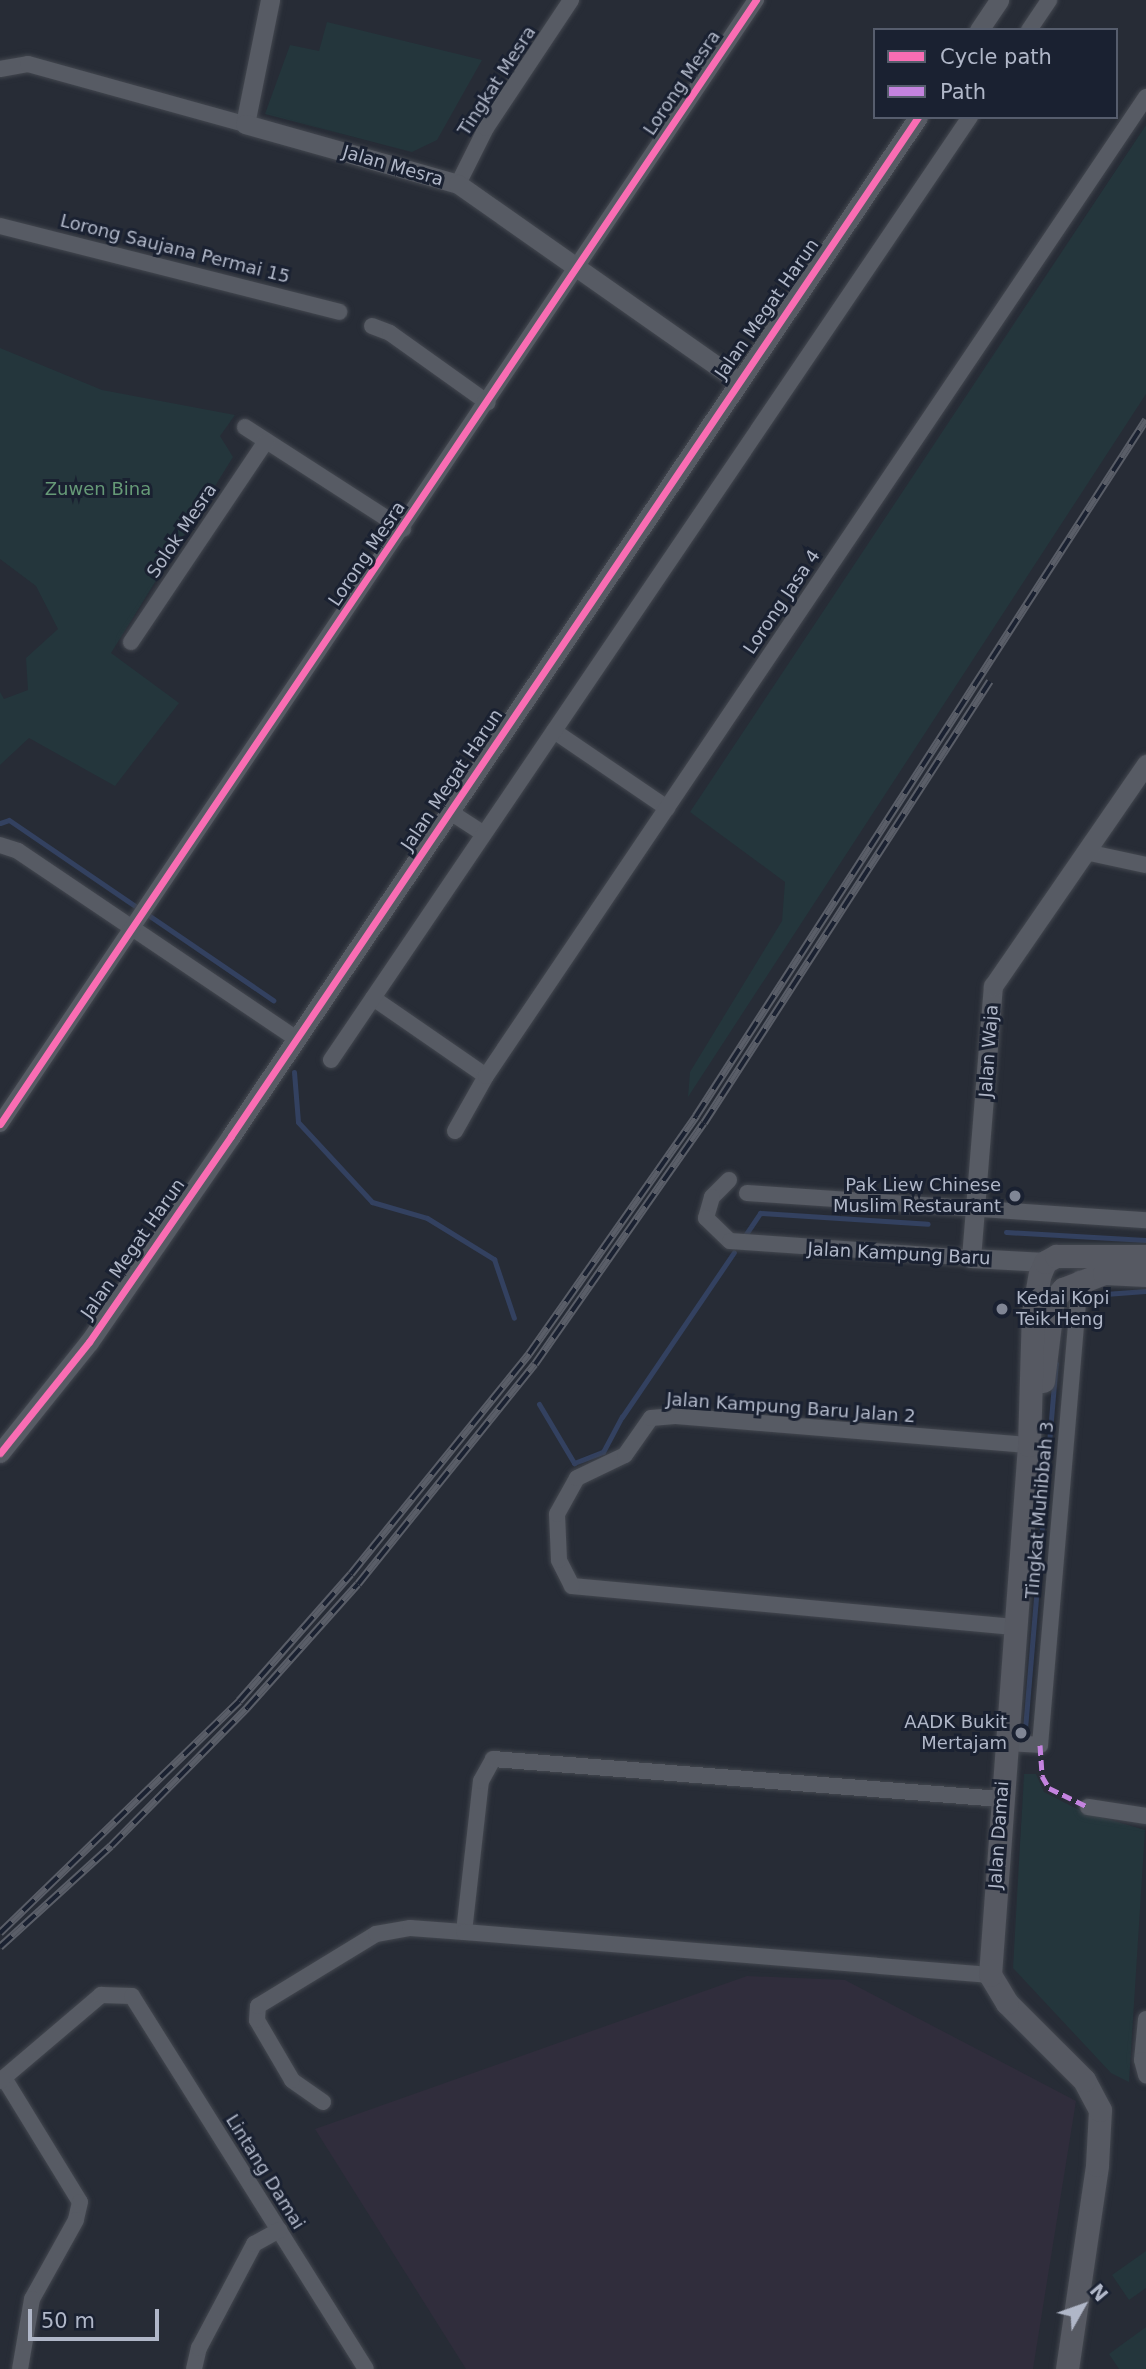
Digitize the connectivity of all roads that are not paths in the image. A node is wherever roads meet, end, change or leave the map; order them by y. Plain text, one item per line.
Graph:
1 (270, 0) edge
2 (571, 0) edge
3 (757, 0) edge
4 (999, 0) edge
5 (1049, 0) edge
6 (980, 28) edge
7 (1030, 28) edge
8 (0, 69) edge
9 (1146, 97) edge
10 (917, 119) edge
11 (969, 119) edge
12 (245, 124) junction
13 (458, 184) junction
14 (0, 226) edge
15 (577, 268) junction
16 (339, 312) dead end
17 (372, 326) dead end
18 (737, 380) junction
19 (488, 403) junction
20 (245, 427) dead end
21 (266, 441) junction
22 (403, 529) junction
23 (131, 642) dead end
24 (554, 731) junction
25 (1146, 764) edge
26 (667, 808) junction
27 (450, 812) junction
28 (484, 834) junction
29 (0, 845) edge
30 (1086, 852) junction
31 (1146, 866) edge
32 (138, 924) junction
33 (373, 998) junction
34 (297, 1039) junction
35 (331, 1060) dead end
36 (486, 1076) junction
37 (0, 1124) edge
38 (455, 1131) dead end
39 (729, 1180) dead end
40 (747, 1193) dead end
41 (976, 1212) junction
42 (1146, 1220) edge
43 (1146, 1256) edge
44 (971, 1258) junction
45 (1045, 1262) junction
46 (1146, 1275) edge
47 (1080, 1279) junction
48 (1030, 1445) junction
49 (0, 1453) edge
50 (1014, 1626) junction
51 (1005, 1743) junction
52 (1000, 1799) junction
53 (1088, 1807) dead end
54 (1146, 1816) edge
55 (464, 1932) junction
56 (990, 1975) junction
57 (1146, 2019) edge
58 (1146, 2075) edge
59 (2, 2080) edge
60 (323, 2102) dead end
61 (279, 2230) junction
62 (20, 2369) edge
63 (194, 2369) edge
64 (366, 2369) edge
65 (1067, 2369) edge

1 - 12 street
2 - 13 street, Tingkat Mesra
3 - 15 street, Lorong Mesra
4 - 6 street
5 - 7 street
8 - 12 street, Jalan Mesra
9 - 26 street, Lorong Jasa 4
10 - 18 street, Jalan Megat Harun
11 - 24 street
12 - 13 street, Jalan Mesra
13 - 15 street, Jalan Mesra
14 - 16 street, Lorong Saujana Permai 15
15 - 18 street, Jalan Mesra
15 - 19 street, Lorong Mesra
17 - 19 street
18 - 27 street, Jalan Megat Harun
19 - 22 street, Lorong Mesra
20 - 21 street
21 - 22 street
21 - 23 street, Solok Mesra
22 - 32 street, Lorong Mesra
24 - 26 street
24 - 28 street
25 - 30 street, Jalan Waja
26 - 36 street, Lorong Jasa 4
27 - 28 street
27 - 34 street, Jalan Megat Harun
28 - 33 street
29 - 32 street
30 - 31 street
30 - 41 street, Jalan Waja
32 - 34 street
32 - 37 street, Lorong Mesra
33 - 35 street
33 - 36 street
34 - 49 street, Jalan Megat Harun
36 - 38 street, Lorong Jasa 4
39 - 44 street, Jalan Kampung Baru
40 - 41 street
41 - 42 street
41 - 44 street, Jalan Waja
43 - 45 main road, Jalan Kampung Baru
44 - 45 street, Jalan Kampung Baru
45 - 48 main road, Jalan Damai
46 - 47 main road
47 - 48 main road
47 - 51 street, Tingkat Muhibbah 3
48 - 50 main road, Jalan Damai
48 - 50 street, Jalan Kampung Baru Jalan 2
50 - 51 main road, Jalan Damai
51 - 52 main road, Jalan Damai
52 - 55 street
52 - 56 main road, Jalan Damai
53 - 54 street
55 - 56 street
55 - 60 street
56 - 65 main road
57 - 58 street
59 - 61 street, Lintang Damai
59 - 62 street
61 - 63 street
61 - 64 street, Lintang Damai

